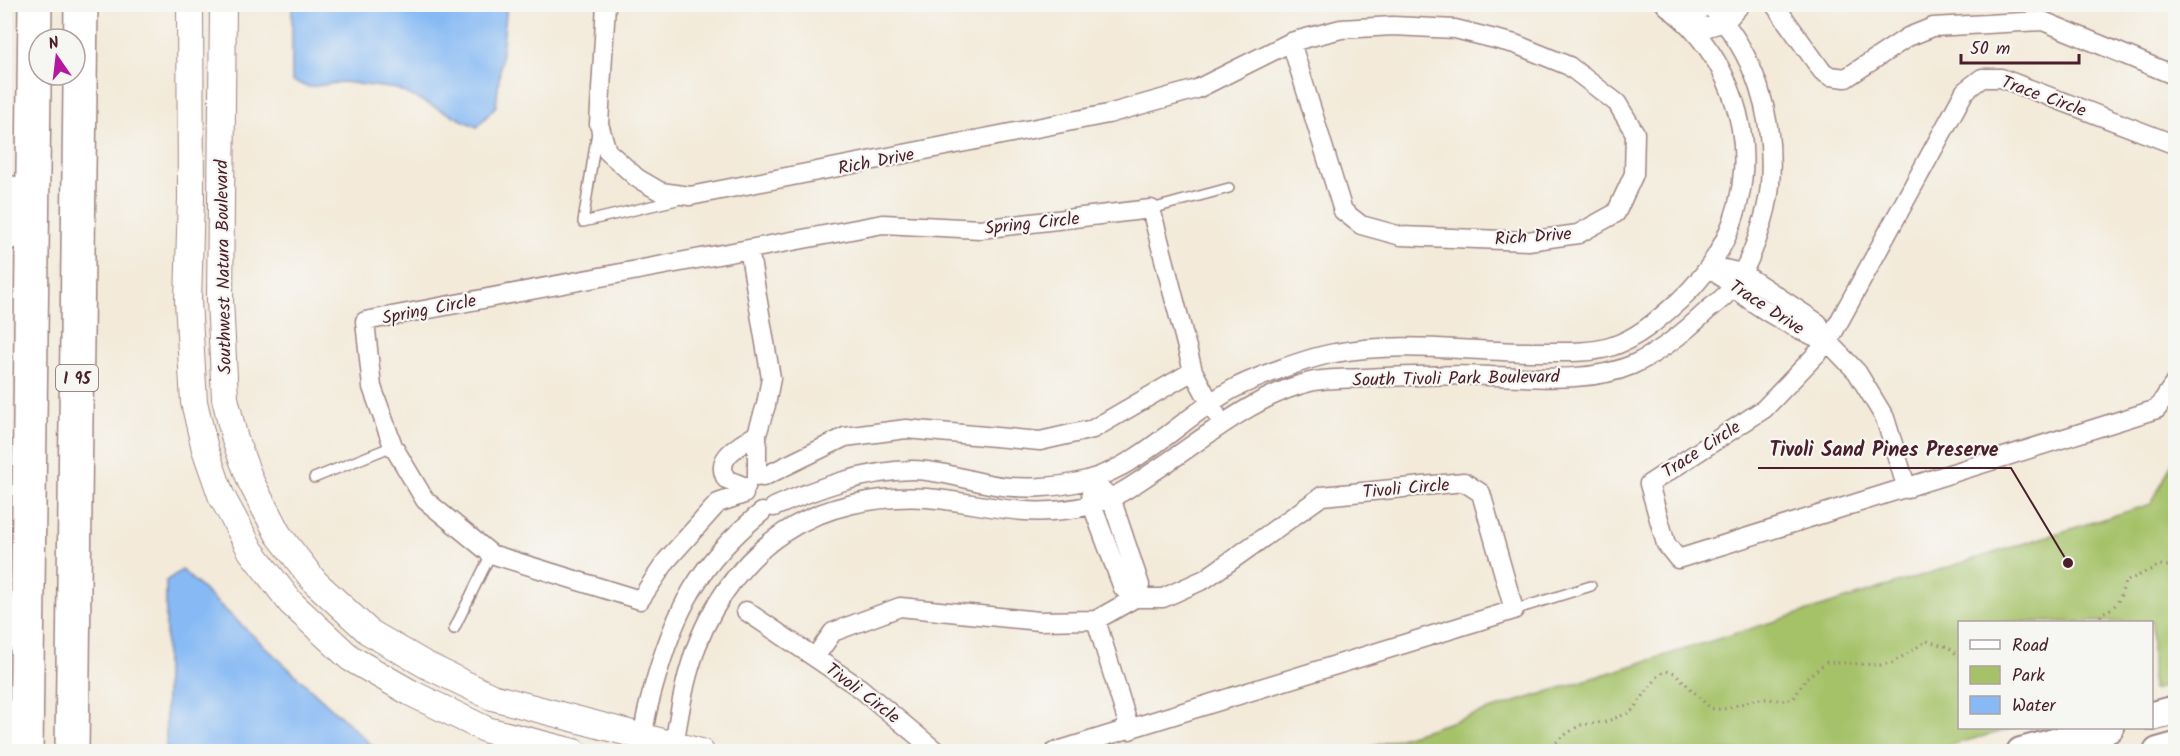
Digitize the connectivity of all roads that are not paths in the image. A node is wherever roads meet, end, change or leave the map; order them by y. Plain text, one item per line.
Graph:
1 (15, 4) edge
2 (35, 4) edge
3 (62, 4) edge
4 (81, 4) edge
5 (190, 4) edge
6 (223, 4) edge
7 (606, 4) edge
8 (1665, 4) edge
9 (1699, 4) edge
10 (1708, 4) edge
11 (1741, 4) edge
12 (1774, 4) edge
13 (2045, 13) edge
14 (1725, 22) junction
15 (62, 27) edge
16 (1694, 31) junction
17 (1291, 42) junction
18 (2175, 76) edge
19 (62, 87) edge
20 (599, 124) junction
21 (2175, 145) edge
22 (1229, 188) dead end
23 (12, 193) junction
24 (690, 196) junction
25 (1150, 209) junction
26 (4, 235) edge
27 (749, 249) junction
28 (1711, 266) junction
29 (1737, 281) junction
30 (1828, 342) junction
31 (1193, 371) junction
32 (2175, 381) edge
33 (1211, 404) junction
34 (1223, 427) junction
35 (757, 434) junction
36 (393, 446) junction
37 (314, 478) dead end
38 (1090, 479) junction
39 (752, 484) junction
40 (1907, 489) junction
41 (1111, 498) junction
42 (1092, 505) junction
43 (768, 509) junction
44 (783, 533) junction
45 (491, 554) junction
46 (1591, 586) dead end
47 (1135, 598) junction
48 (1514, 610) junction
49 (746, 611) dead end
50 (1096, 620) junction
51 (454, 629) dead end
52 (815, 657) junction
53 (2175, 710) edge
54 (2153, 716) edge
55 (2105, 729) edge
56 (1130, 730) junction
57 (644, 743) edge
58 (2175, 747) edge
59 (671, 748) edge
60 (6, 752) edge
61 (26, 752) edge
62 (53, 752) edge
63 (72, 752) edge
64 (574, 752) edge
65 (701, 752) edge
66 (937, 752) edge
67 (1054, 752) edge
68 (2021, 752) edge
69 (2158, 752) edge

1 - 23 highway
2 - 61 highway
3 - 15 highway
4 - 63 highway, I 95
5 - 64 street, Southwest Natura Boulevard
6 - 57 street, Southwest Natura Boulevard
7 - 20 street, Rich Drive
8 - 16 street, South Tivoli Park Boulevard
9 - 16 street
10 - 14 street
11 - 14 street
12 - 13 street
13 - 18 street
14 - 16 street
14 - 29 street
16 - 28 street, South Tivoli Park Boulevard
17 - 17 street, Rich Drive
17 - 24 street, Rich Drive
19 - 62 highway
20 - 24 street, Rich Drive
20 - 24 lane
21 - 30 street, Trace Circle
22 - 25 lane
23 - 26 highway
23 - 60 highway
25 - 27 street, Spring Circle
25 - 31 street
27 - 35 street
27 - 36 street, Spring Circle
28 - 29 street, Trace Drive
28 - 33 street, South Tivoli Park Boulevard
29 - 30 street, Trace Drive
29 - 34 street, South Tivoli Park Boulevard
30 - 40 street, Trace Drive
30 - 40 street, Trace Circle
31 - 33 street
31 - 39 street, Spring Circle
32 - 40 street, Trace Circle
33 - 34 street
33 - 38 street, South Tivoli Park Boulevard
34 - 41 street, South Tivoli Park Boulevard
35 - 39 street
35 - 39 street
36 - 37 lane
36 - 45 street, Spring Circle
38 - 41 street
38 - 42 street
38 - 43 street, South Tivoli Park Boulevard
39 - 43 street
39 - 43 street
39 - 45 street, Spring Circle
41 - 42 street, South Tivoli Park Boulevard
41 - 47 street
42 - 44 street, South Tivoli Park Boulevard
42 - 47 street
43 - 44 street
43 - 57 street, South Tivoli Park Boulevard
44 - 59 street, South Tivoli Park Boulevard
45 - 51 lane
46 - 48 lane
47 - 48 street, Tivoli Circle
47 - 50 street, Tivoli Circle
48 - 56 street
49 - 52 street, Tivoli Circle
50 - 52 street, Tivoli Circle
50 - 56 street
52 - 66 street, Tivoli Circle
53 - 54 main road
55 - 68 main road
56 - 67 street
57 - 59 street, Southwest Natura Boulevard
58 - 69 main road
59 - 65 street, Southwest Natura Boulevard

